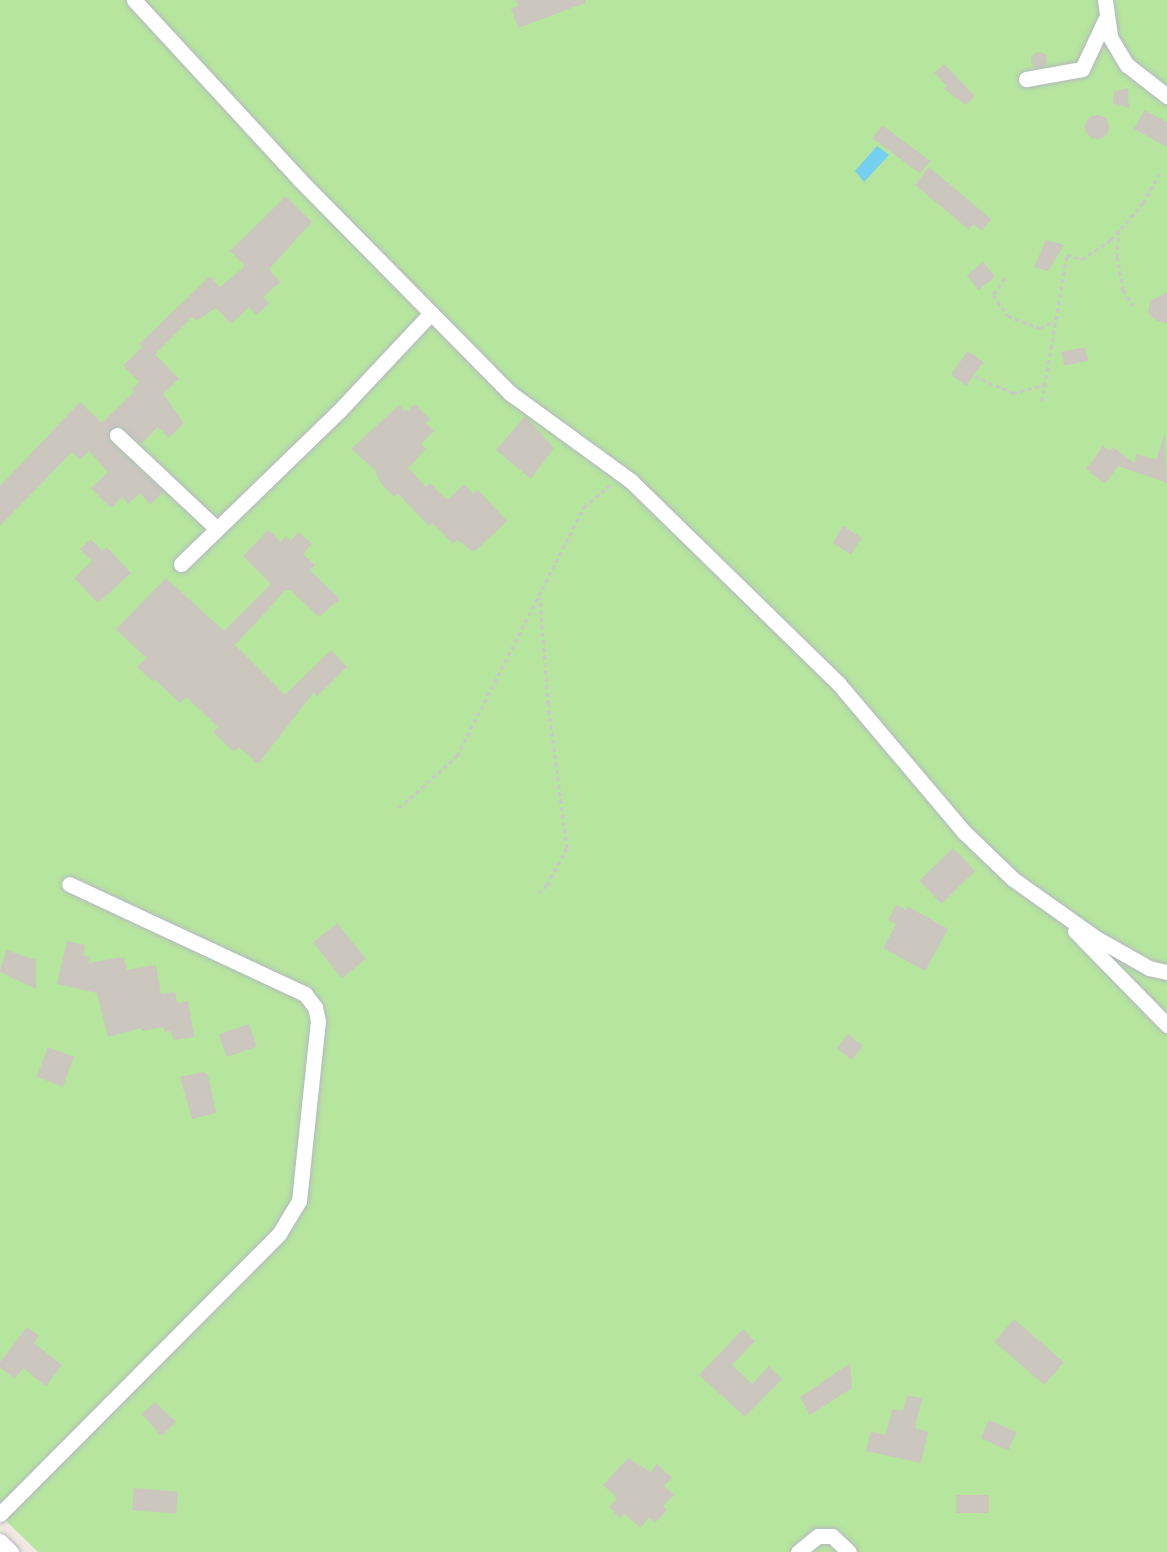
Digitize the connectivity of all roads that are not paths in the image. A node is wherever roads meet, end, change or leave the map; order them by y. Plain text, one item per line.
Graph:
1 (134, 0) edge
2 (1105, 0) edge
3 (1105, 20) junction
4 (1026, 79) dead end
5 (1167, 96) edge
6 (431, 313) junction
7 (117, 435) dead end
8 (216, 528) junction
9 (181, 564) dead end
10 (69, 884) dead end
11 (1049, 904) junction
12 (1167, 972) edge
13 (1167, 1025) edge
14 (0, 1514) edge
15 (0, 1541) edge
16 (11, 1552) edge
17 (798, 1552) edge
18 (849, 1552) edge

1 - 6 street
2 - 3 street
3 - 4 street
3 - 5 street
6 - 8 street
6 - 11 street
7 - 8 street
8 - 9 street
10 - 14 street
11 - 12 street
11 - 13 street
15 - 16 street
17 - 18 street

